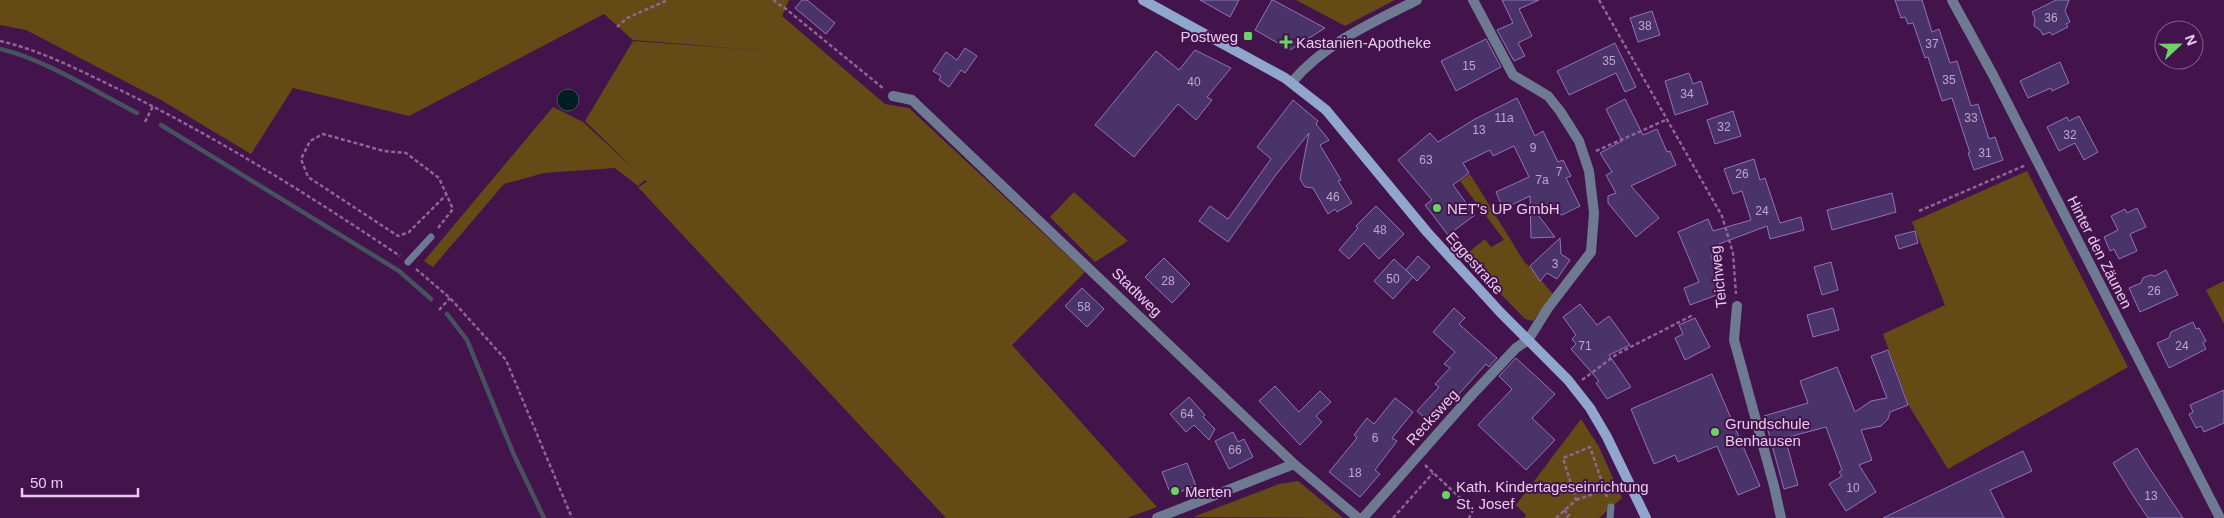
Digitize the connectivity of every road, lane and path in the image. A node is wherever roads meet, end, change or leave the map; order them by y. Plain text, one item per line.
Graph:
1 (668, 0) edge
2 (772, 0) edge
3 (1143, 0) edge
4 (1417, 0) edge
5 (1473, 0) edge
6 (1599, 0) edge
7 (1952, 0) edge
8 (617, 27) dead end
9 (0, 41) edge
10 (1292, 82) junction
11 (893, 96) joint
12 (153, 106) junction
13 (1668, 119) junction
14 (145, 122) dead end
15 (1585, 156) junction
16 (2036, 160) junction
17 (446, 195) junction
18 (1919, 212) dead end
19 (431, 237) joint
20 (408, 262) junction
21 (450, 298) junction
22 (1737, 306) joint
23 (439, 310) dead end
24 (1693, 315) dead end
25 (1528, 340) junction
26 (1573, 387) junction
27 (1416, 457) junction
28 (1294, 464) junction
29 (1433, 473) junction
30 (1605, 490) junction
31 (1576, 500) junction
32 (1611, 507) joint
33 (1564, 510) junction
34 (572, 518) edge
35 (1156, 518) edge
36 (1358, 518) edge
37 (1363, 518) edge
38 (1393, 518) edge
39 (1469, 518) edge
40 (1556, 518) edge
41 (1566, 518) edge
42 (1610, 518) edge
43 (1646, 518) edge
44 (1781, 518) edge
45 (2220, 518) edge

1 - 8 path
2 - 11 path
3 - 10 main road, Eggestraße
4 - 10 street
5 - 15 street, Recksweg
6 - 13 path, Teichweg
7 - 16 street, Hinter den Zäunen
9 - 12 path
10 - 25 main road, Eggestraße
11 - 28 street, Stadtweg
12 - 14 path
12 - 20 path
13 - 15 path
13 - 22 path, Teichweg
15 - 25 street, Recksweg
16 - 18 path
16 - 45 street, Hinter den Zäunen
17 - 17 path
17 - 19 path
19 - 20 lane
20 - 21 path
21 - 23 path
21 - 34 path
22 - 44 street, Teichweg
24 - 26 path
25 - 26 main road, Eggestraße
25 - 27 street, Recksweg
26 - 43 main road, Eggestraße
27 - 29 path
27 - 37 street, Recksweg
28 - 35 street
28 - 36 street, Stadtweg
29 - 38 path
29 - 39 path
30 - 31 path
30 - 31 path
30 - 32 path
31 - 33 path
32 - 42 lane
33 - 40 path
33 - 41 path

